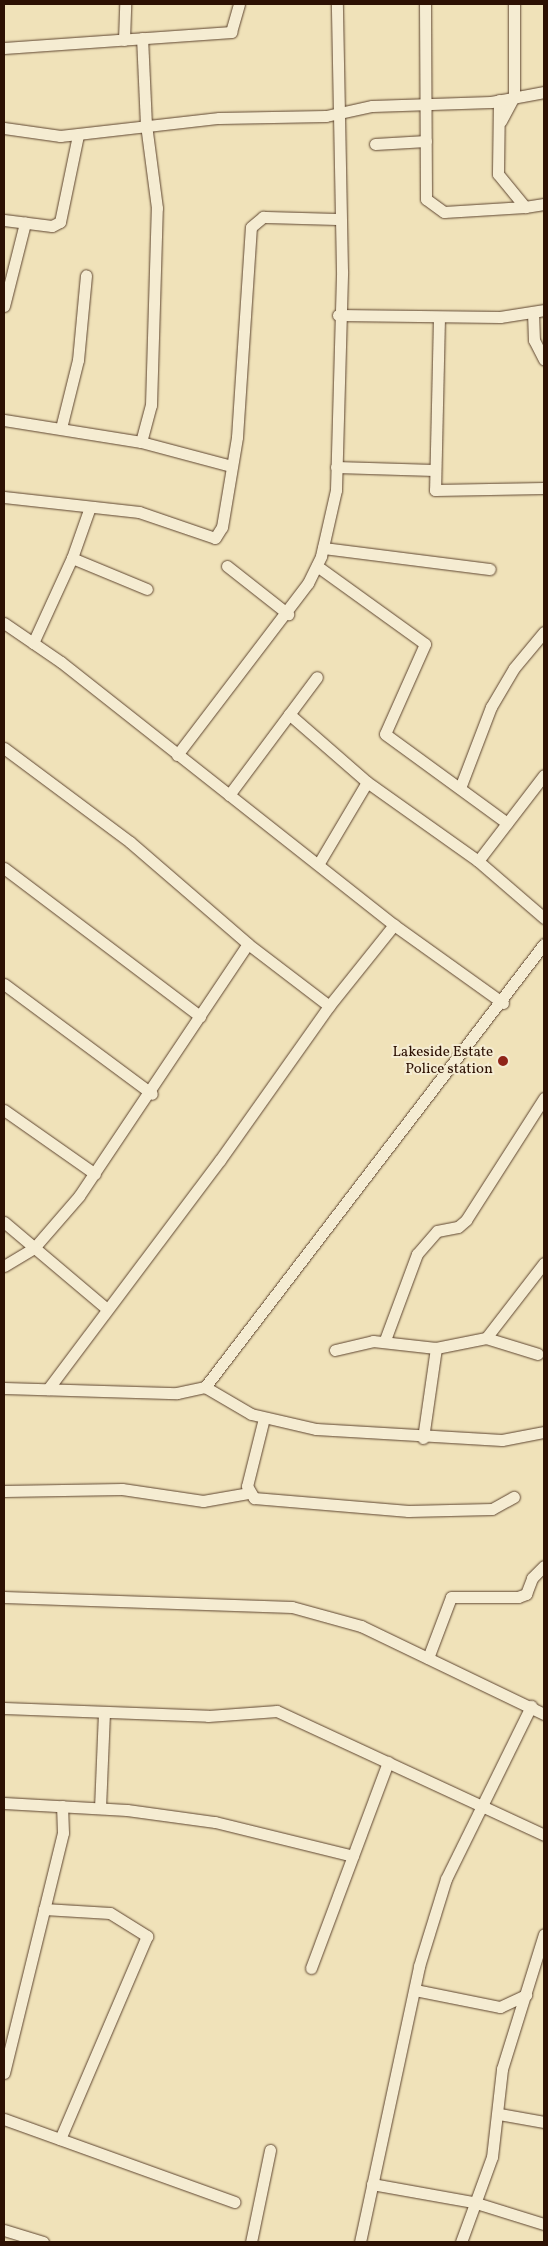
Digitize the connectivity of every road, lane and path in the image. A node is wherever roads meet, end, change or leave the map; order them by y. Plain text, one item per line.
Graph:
1 (125, 4) edge
2 (239, 4) edge
3 (337, 4) edge
4 (424, 4) edge
5 (514, 4) edge
6 (142, 38) junction
7 (124, 40) junction
8 (4, 48) edge
9 (544, 92) edge
10 (514, 97) junction
11 (499, 100) junction
12 (426, 103) junction
13 (338, 112) junction
14 (146, 125) junction
15 (499, 126) junction
16 (4, 128) edge
17 (78, 135) junction
18 (426, 141) junction
19 (375, 144) dead end
20 (544, 204) edge
21 (525, 207) junction
22 (340, 218) junction
23 (4, 220) edge
24 (25, 223) junction
25 (86, 275) dead end
26 (4, 306) edge
27 (539, 311) edge
28 (338, 315) junction
29 (439, 317) junction
30 (544, 360) edge
31 (4, 420) edge
32 (61, 428) junction
33 (141, 442) junction
34 (231, 466) junction
35 (336, 467) junction
36 (434, 470) junction
37 (544, 488) edge
38 (4, 497) edge
39 (90, 506) junction
40 (323, 548) junction
41 (72, 558) junction
42 (227, 566) dead end
43 (317, 566) junction
44 (490, 569) dead end
45 (147, 589) dead end
46 (288, 614) junction
47 (4, 623) edge
48 (544, 632) edge
49 (33, 643) junction
50 (317, 677) dead end
51 (289, 714) junction
52 (4, 748) edge
53 (177, 755) junction
54 (544, 775) edge
55 (368, 782) junction
56 (460, 788) junction
57 (229, 795) junction
58 (507, 823) junction
59 (478, 861) junction
60 (319, 863) junction
61 (4, 868) edge
62 (544, 918) edge
63 (394, 925) junction
64 (248, 944) junction
65 (544, 944) edge
66 (4, 984) edge
67 (503, 1002) junction
68 (329, 1006) junction
69 (200, 1016) junction
70 (152, 1094) junction
71 (544, 1098) edge
72 (4, 1110) edge
73 (95, 1174) junction
74 (4, 1222) edge
75 (34, 1248) junction
76 (544, 1263) edge
77 (4, 1266) edge
78 (107, 1309) junction
79 (486, 1338) junction
80 (385, 1340) junction
81 (436, 1348) junction
82 (335, 1350) dead end
83 (538, 1354) dead end
84 (205, 1387) junction
85 (4, 1388) edge
86 (48, 1389) junction
87 (264, 1418) junction
88 (544, 1432) edge
89 (423, 1438) junction
90 (4, 1491) edge
91 (249, 1493) junction
92 (514, 1497) dead end
93 (544, 1566) edge
94 (4, 1597) edge
95 (428, 1658) junction
96 (531, 1706) junction
97 (4, 1708) edge
98 (104, 1713) junction
99 (544, 1714) edge
100 (388, 1762) junction
101 (4, 1803) edge
102 (479, 1805) junction
103 (62, 1806) junction
104 (100, 1808) junction
105 (544, 1835) edge
106 (353, 1856) junction
107 (44, 1909) junction
108 (544, 1934) edge
109 (543, 1949) edge
110 (311, 1968) dead end
111 (415, 1990) junction
112 (526, 1995) junction
113 (4, 2073) edge
114 (499, 2114) junction
115 (4, 2119) edge
116 (544, 2122) edge
117 (60, 2139) junction
118 (270, 2150) dead end
119 (372, 2184) junction
120 (235, 2202) dead end
121 (473, 2202) junction
122 (544, 2224) edge
123 (4, 2230) edge
124 (43, 2242) edge
125 (252, 2242) edge
126 (360, 2242) edge
127 (461, 2242) edge

1 - 7 street
2 - 6 street
3 - 13 street
4 - 12 street
5 - 10 street
6 - 7 street
6 - 14 street
7 - 8 street
9 - 10 street
10 - 11 street
10 - 15 street
11 - 12 street
11 - 15 street
12 - 13 street
12 - 18 street
13 - 14 street
13 - 22 street
14 - 17 street
14 - 33 street
15 - 21 street
16 - 17 street
17 - 24 street
18 - 19 street
18 - 21 street
20 - 21 street
22 - 28 street
22 - 34 street
23 - 24 street
24 - 26 street
25 - 32 street
27 - 29 street
27 - 30 street
28 - 29 street
28 - 35 street
29 - 36 street
31 - 32 street
32 - 33 street
33 - 34 street
34 - 39 street
35 - 36 street
35 - 40 street
36 - 37 street
38 - 39 street
39 - 41 street
40 - 43 street
40 - 44 street
41 - 45 street
41 - 49 street
42 - 46 street
43 - 46 street
43 - 56 street
46 - 53 street
47 - 49 street
48 - 56 street
49 - 53 street
50 - 51 street
51 - 55 street
51 - 57 street
52 - 64 street
53 - 57 street
54 - 58 street
55 - 59 street
55 - 60 street
56 - 58 street
57 - 60 street
58 - 59 street
59 - 62 street
60 - 63 street
61 - 69 street
63 - 67 street
63 - 68 street
64 - 68 street
64 - 69 street
65 - 67 street
66 - 70 street
67 - 84 street
68 - 78 street
69 - 70 street
70 - 73 street
71 - 80 street
72 - 73 street
73 - 75 street
74 - 75 street
75 - 77 street
75 - 78 street
76 - 79 street
78 - 86 street
79 - 81 street
79 - 83 street
80 - 81 street
80 - 82 street
81 - 89 street
84 - 86 street
84 - 87 street
85 - 86 street
87 - 89 street
87 - 91 street
88 - 89 street
90 - 91 street
91 - 92 street
93 - 95 street
94 - 95 street
95 - 96 street
96 - 99 street
96 - 102 street
97 - 98 street
98 - 100 street
98 - 104 street
100 - 102 street
100 - 106 street
101 - 103 street
102 - 105 street
102 - 111 street
103 - 104 street
103 - 107 street
104 - 106 street
106 - 110 street
107 - 113 street
107 - 117 street
108 - 109 street
109 - 112 street
111 - 112 street
111 - 119 street
112 - 114 street
114 - 116 street
114 - 121 street
115 - 117 street
117 - 120 street
118 - 125 street
119 - 121 street
119 - 126 street
121 - 122 street
121 - 127 street
123 - 124 street

